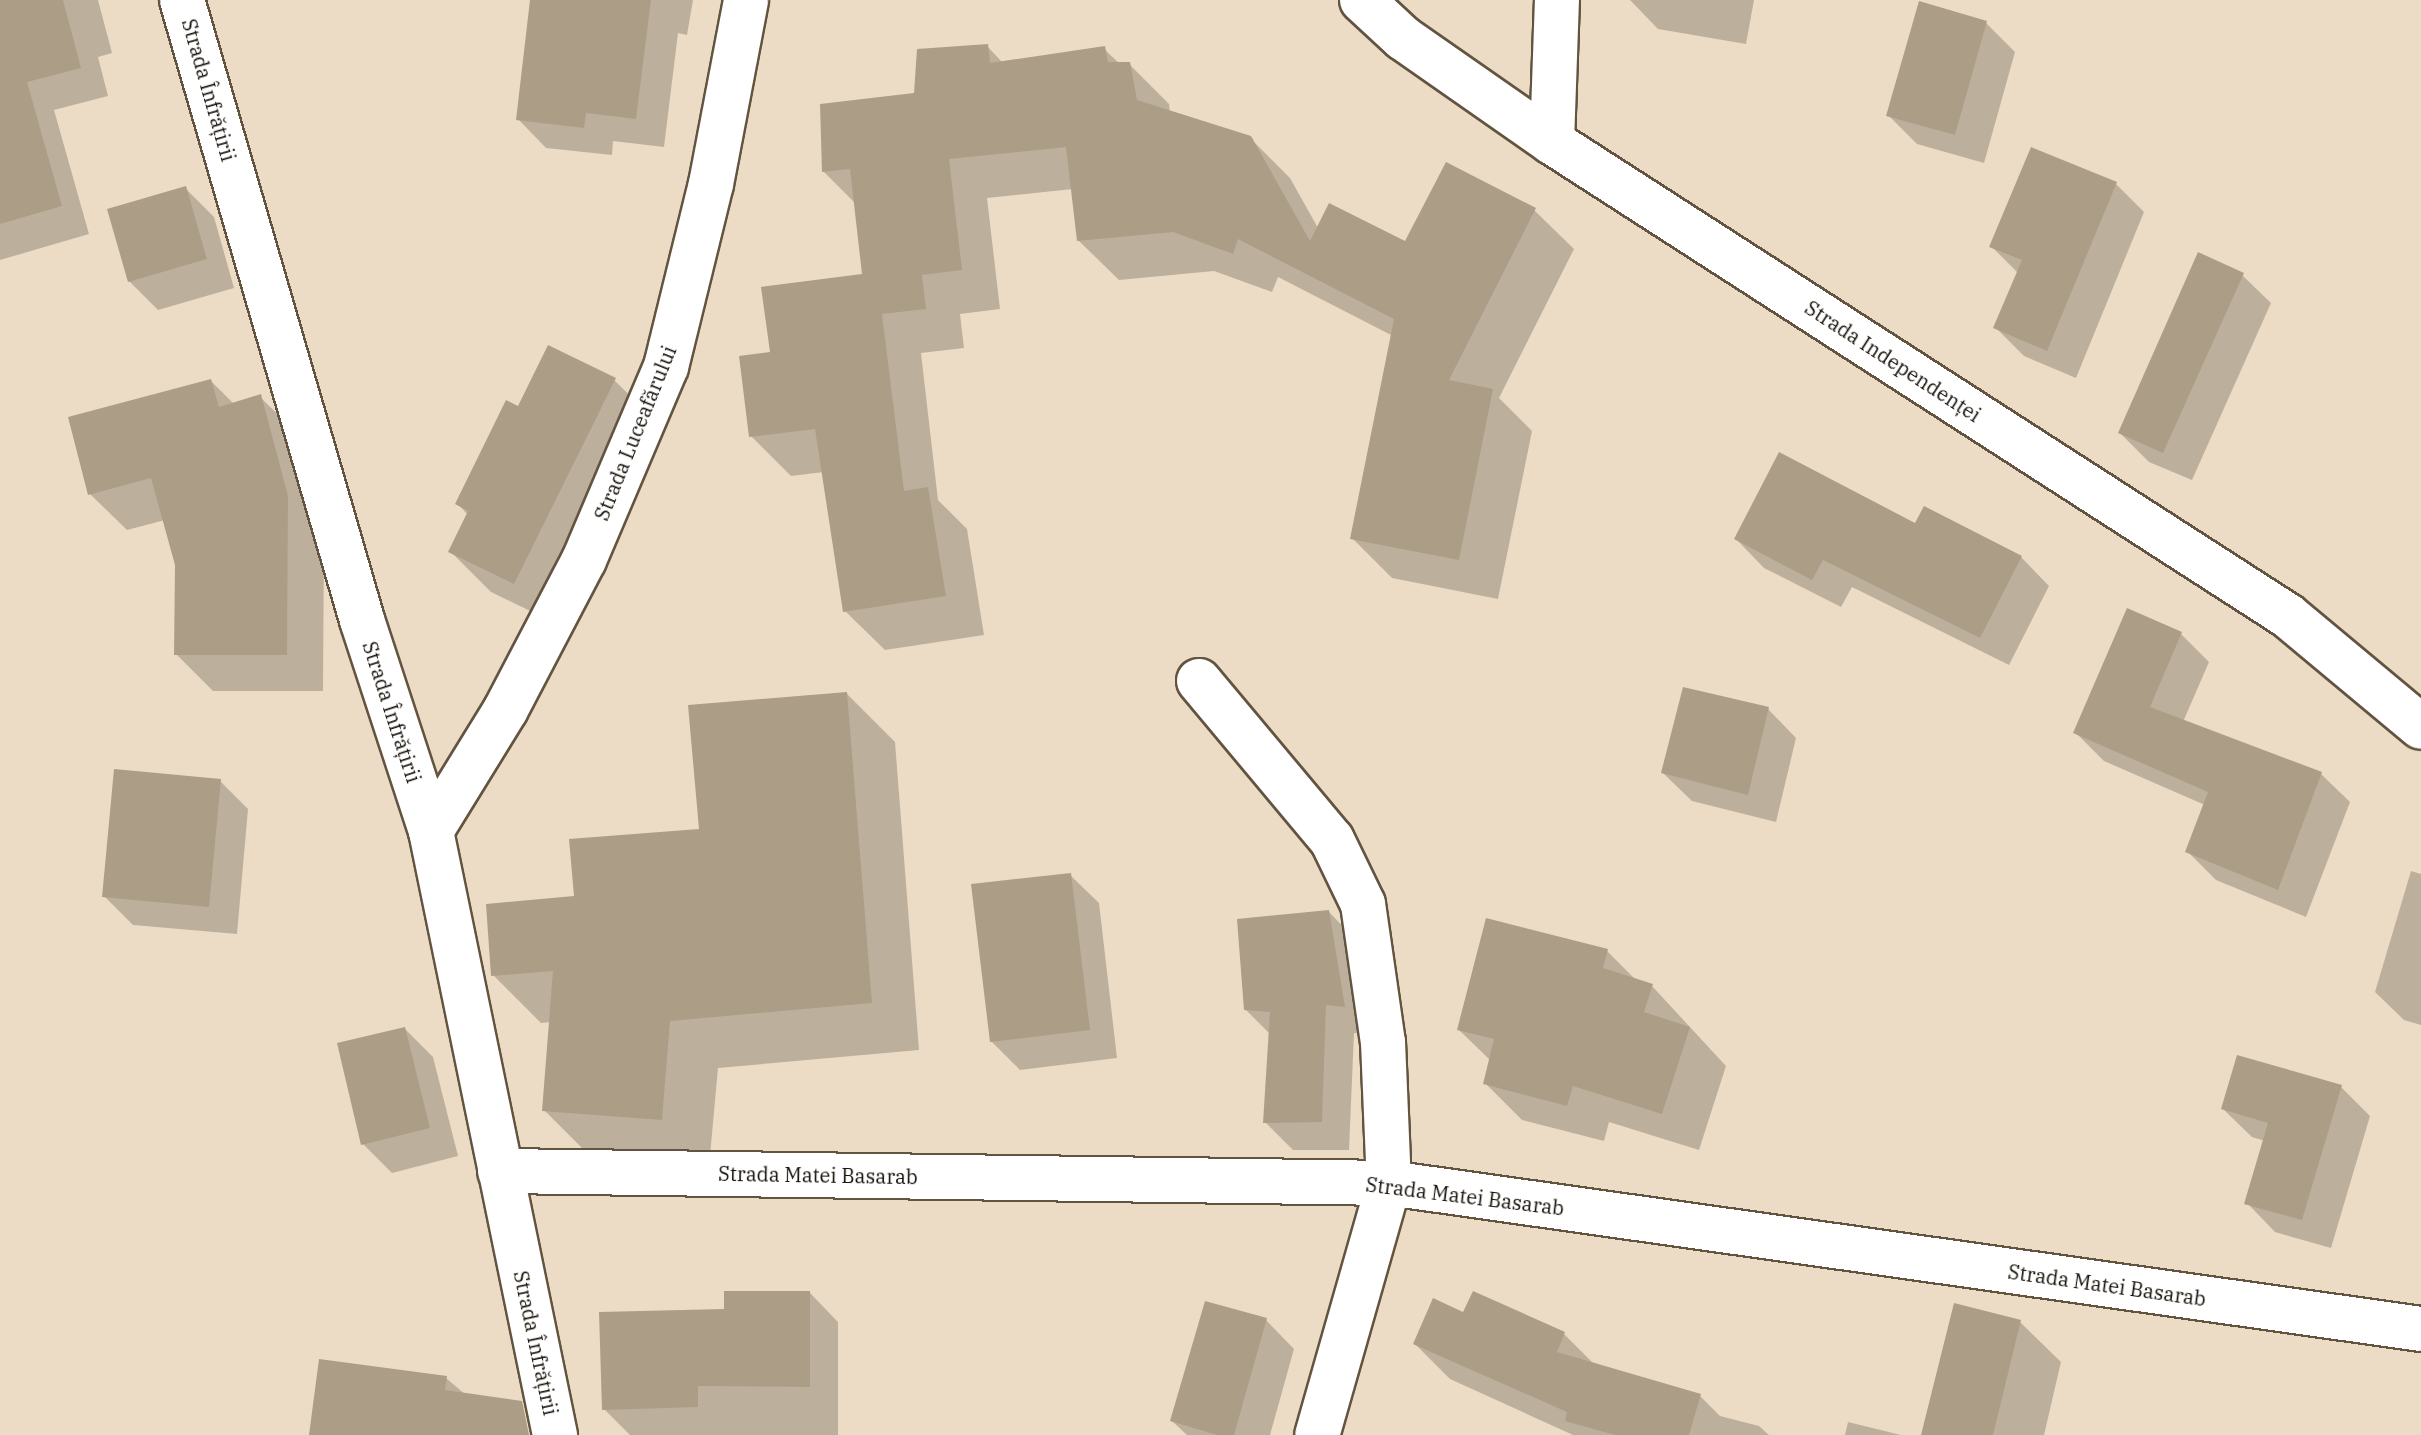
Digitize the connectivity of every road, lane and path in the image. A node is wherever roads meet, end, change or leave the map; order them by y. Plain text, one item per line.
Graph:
1 (182, 0) edge
2 (746, 0) edge
3 (1362, 0) edge
4 (1557, 0) edge
5 (1552, 142) junction
6 (1199, 681) dead end
7 (2421, 727) edge
8 (431, 831) junction
9 (500, 1171) junction
10 (1389, 1183) junction
11 (2421, 1329) edge
12 (555, 1435) edge
13 (1317, 1435) edge

1 - 8 street, Strada Înfrățirii
2 - 8 street, Strada Luceafărului
3 - 5 street, Strada Independenței
4 - 5 street
5 - 7 street, Strada Independenței
6 - 10 street
8 - 9 street, Strada Înfrățirii
9 - 10 street, Strada Matei Basarab
9 - 12 street, Strada Înfrățirii
10 - 11 street, Strada Matei Basarab
10 - 13 street

